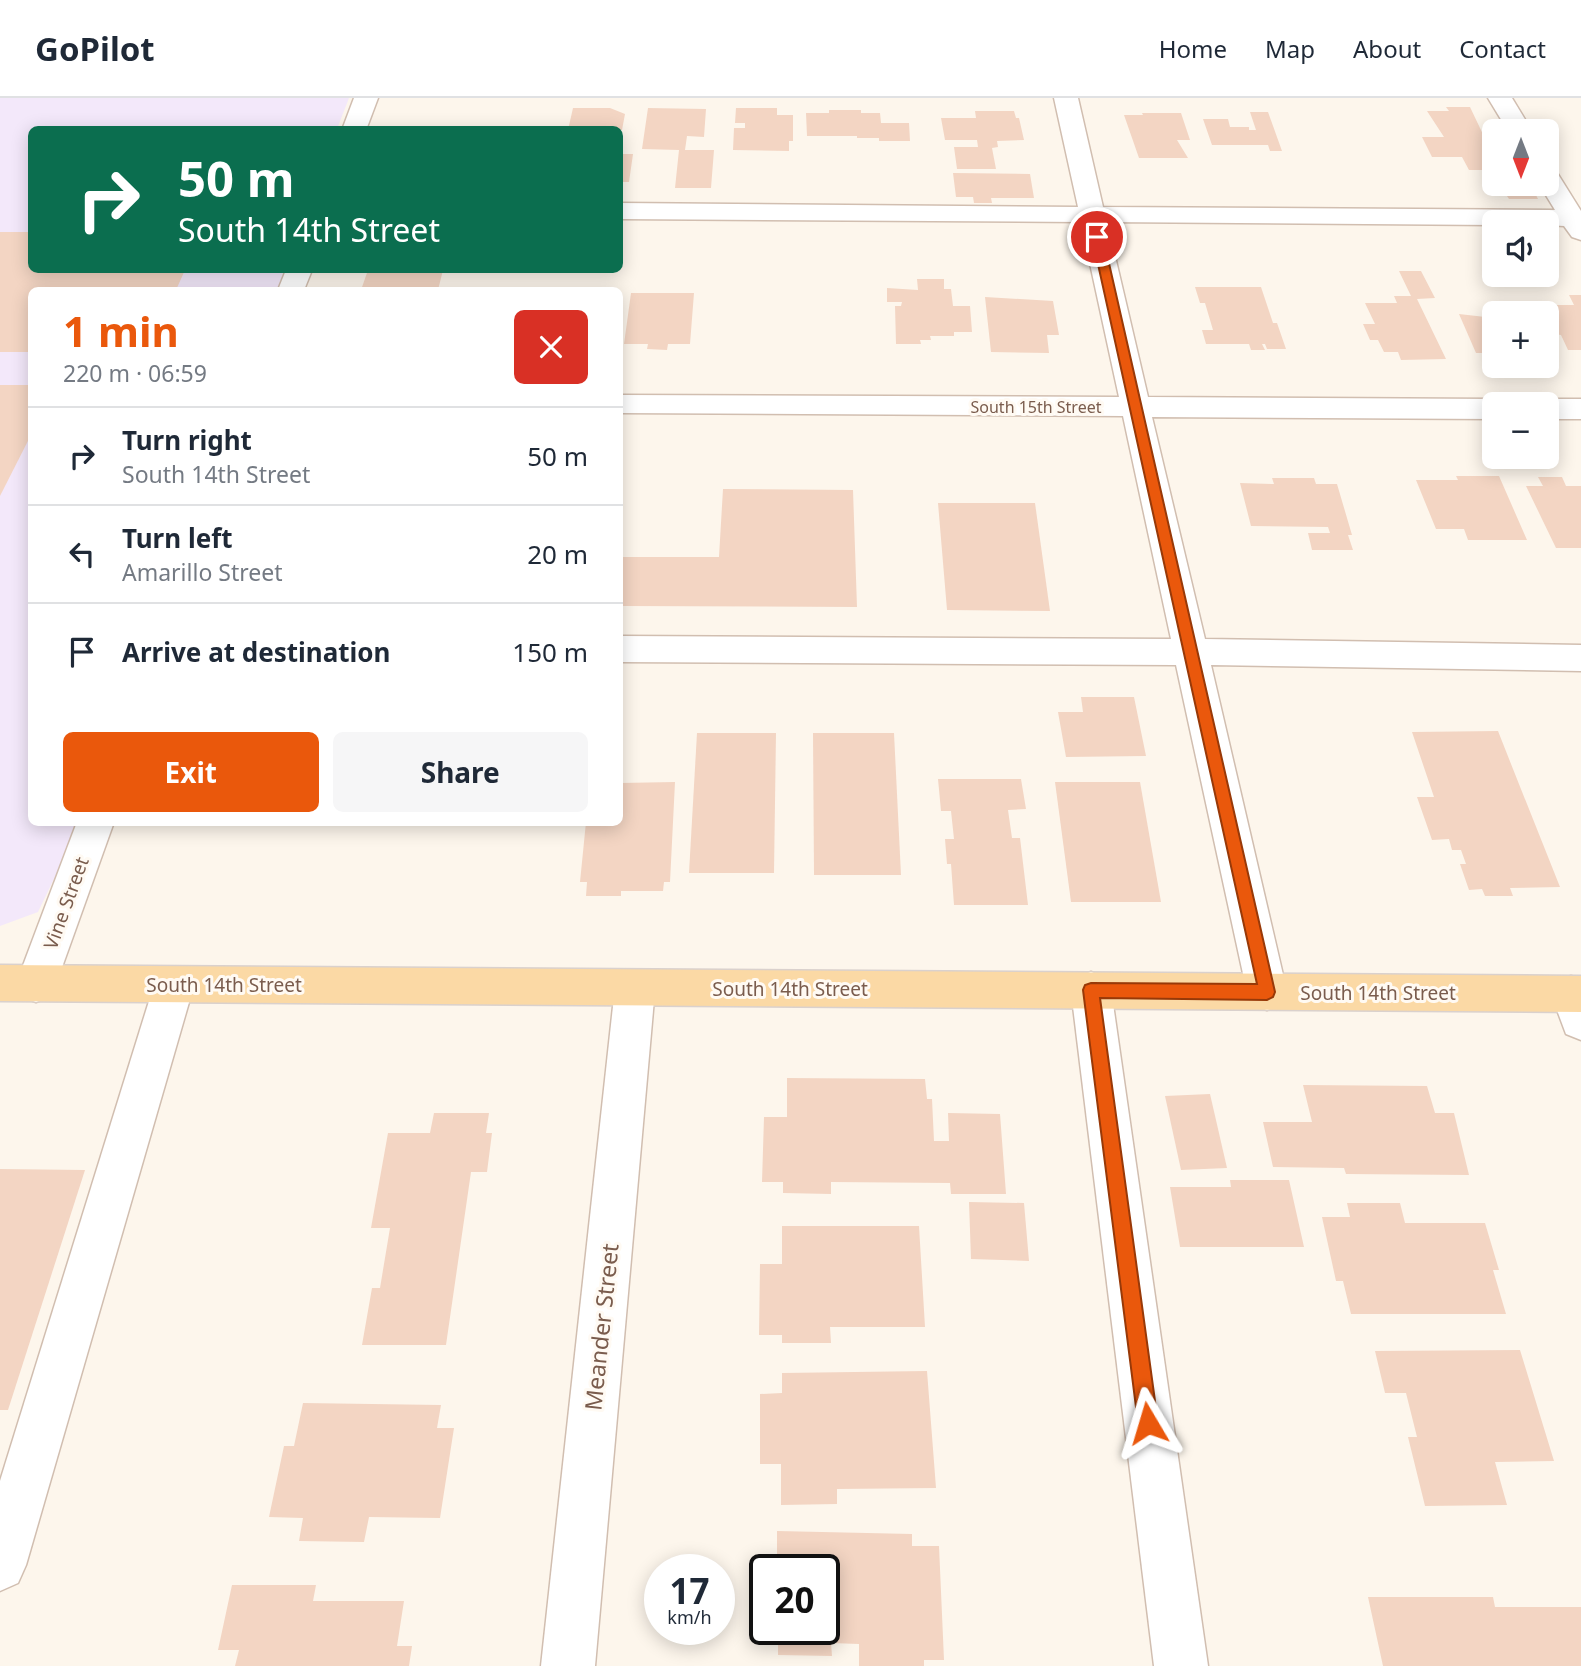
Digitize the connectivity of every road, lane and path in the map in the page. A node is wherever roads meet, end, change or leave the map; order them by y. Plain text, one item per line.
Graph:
1 (366, 98) edge
2 (1066, 98) edge
3 (1500, 98) edge
4 (1513, 119) edge
5 (356, 126) edge
6 (1559, 196) edge
7 (623, 211) edge
8 (1092, 213) junction
9 (1577, 225) edge
10 (623, 404) edge
11 (1135, 407) junction
12 (1482, 409) edge
13 (1559, 409) edge
14 (1581, 410) edge
15 (623, 649) edge
16 (1191, 652) junction
17 (1581, 658) edge
18 (94, 826) edge
19 (18, 984) edge
20 (174, 985) junction
21 (635, 988) junction
22 (1091, 990) junction
23 (1267, 992) junction
24 (1578, 1003) edge
25 (0, 1565) edge
26 (568, 1666) edge
27 (1181, 1666) edge

1 - 5 street
2 - 8 street
3 - 4 street
6 - 9 street
7 - 8 street
8 - 9 street
8 - 11 street
10 - 11 street, South 15th Street
11 - 12 street, South 15th Street
11 - 16 street
13 - 14 street
15 - 16 street
16 - 17 street
16 - 23 street
18 - 19 street, Vine Street
19 - 20 main road, South 14th Street
20 - 21 main road, South 14th Street
20 - 25 street
21 - 22 main road, South 14th Street
21 - 26 street, Meander Street
22 - 23 main road, South 14th Street
22 - 27 street
23 - 24 main road, South 14th Street

